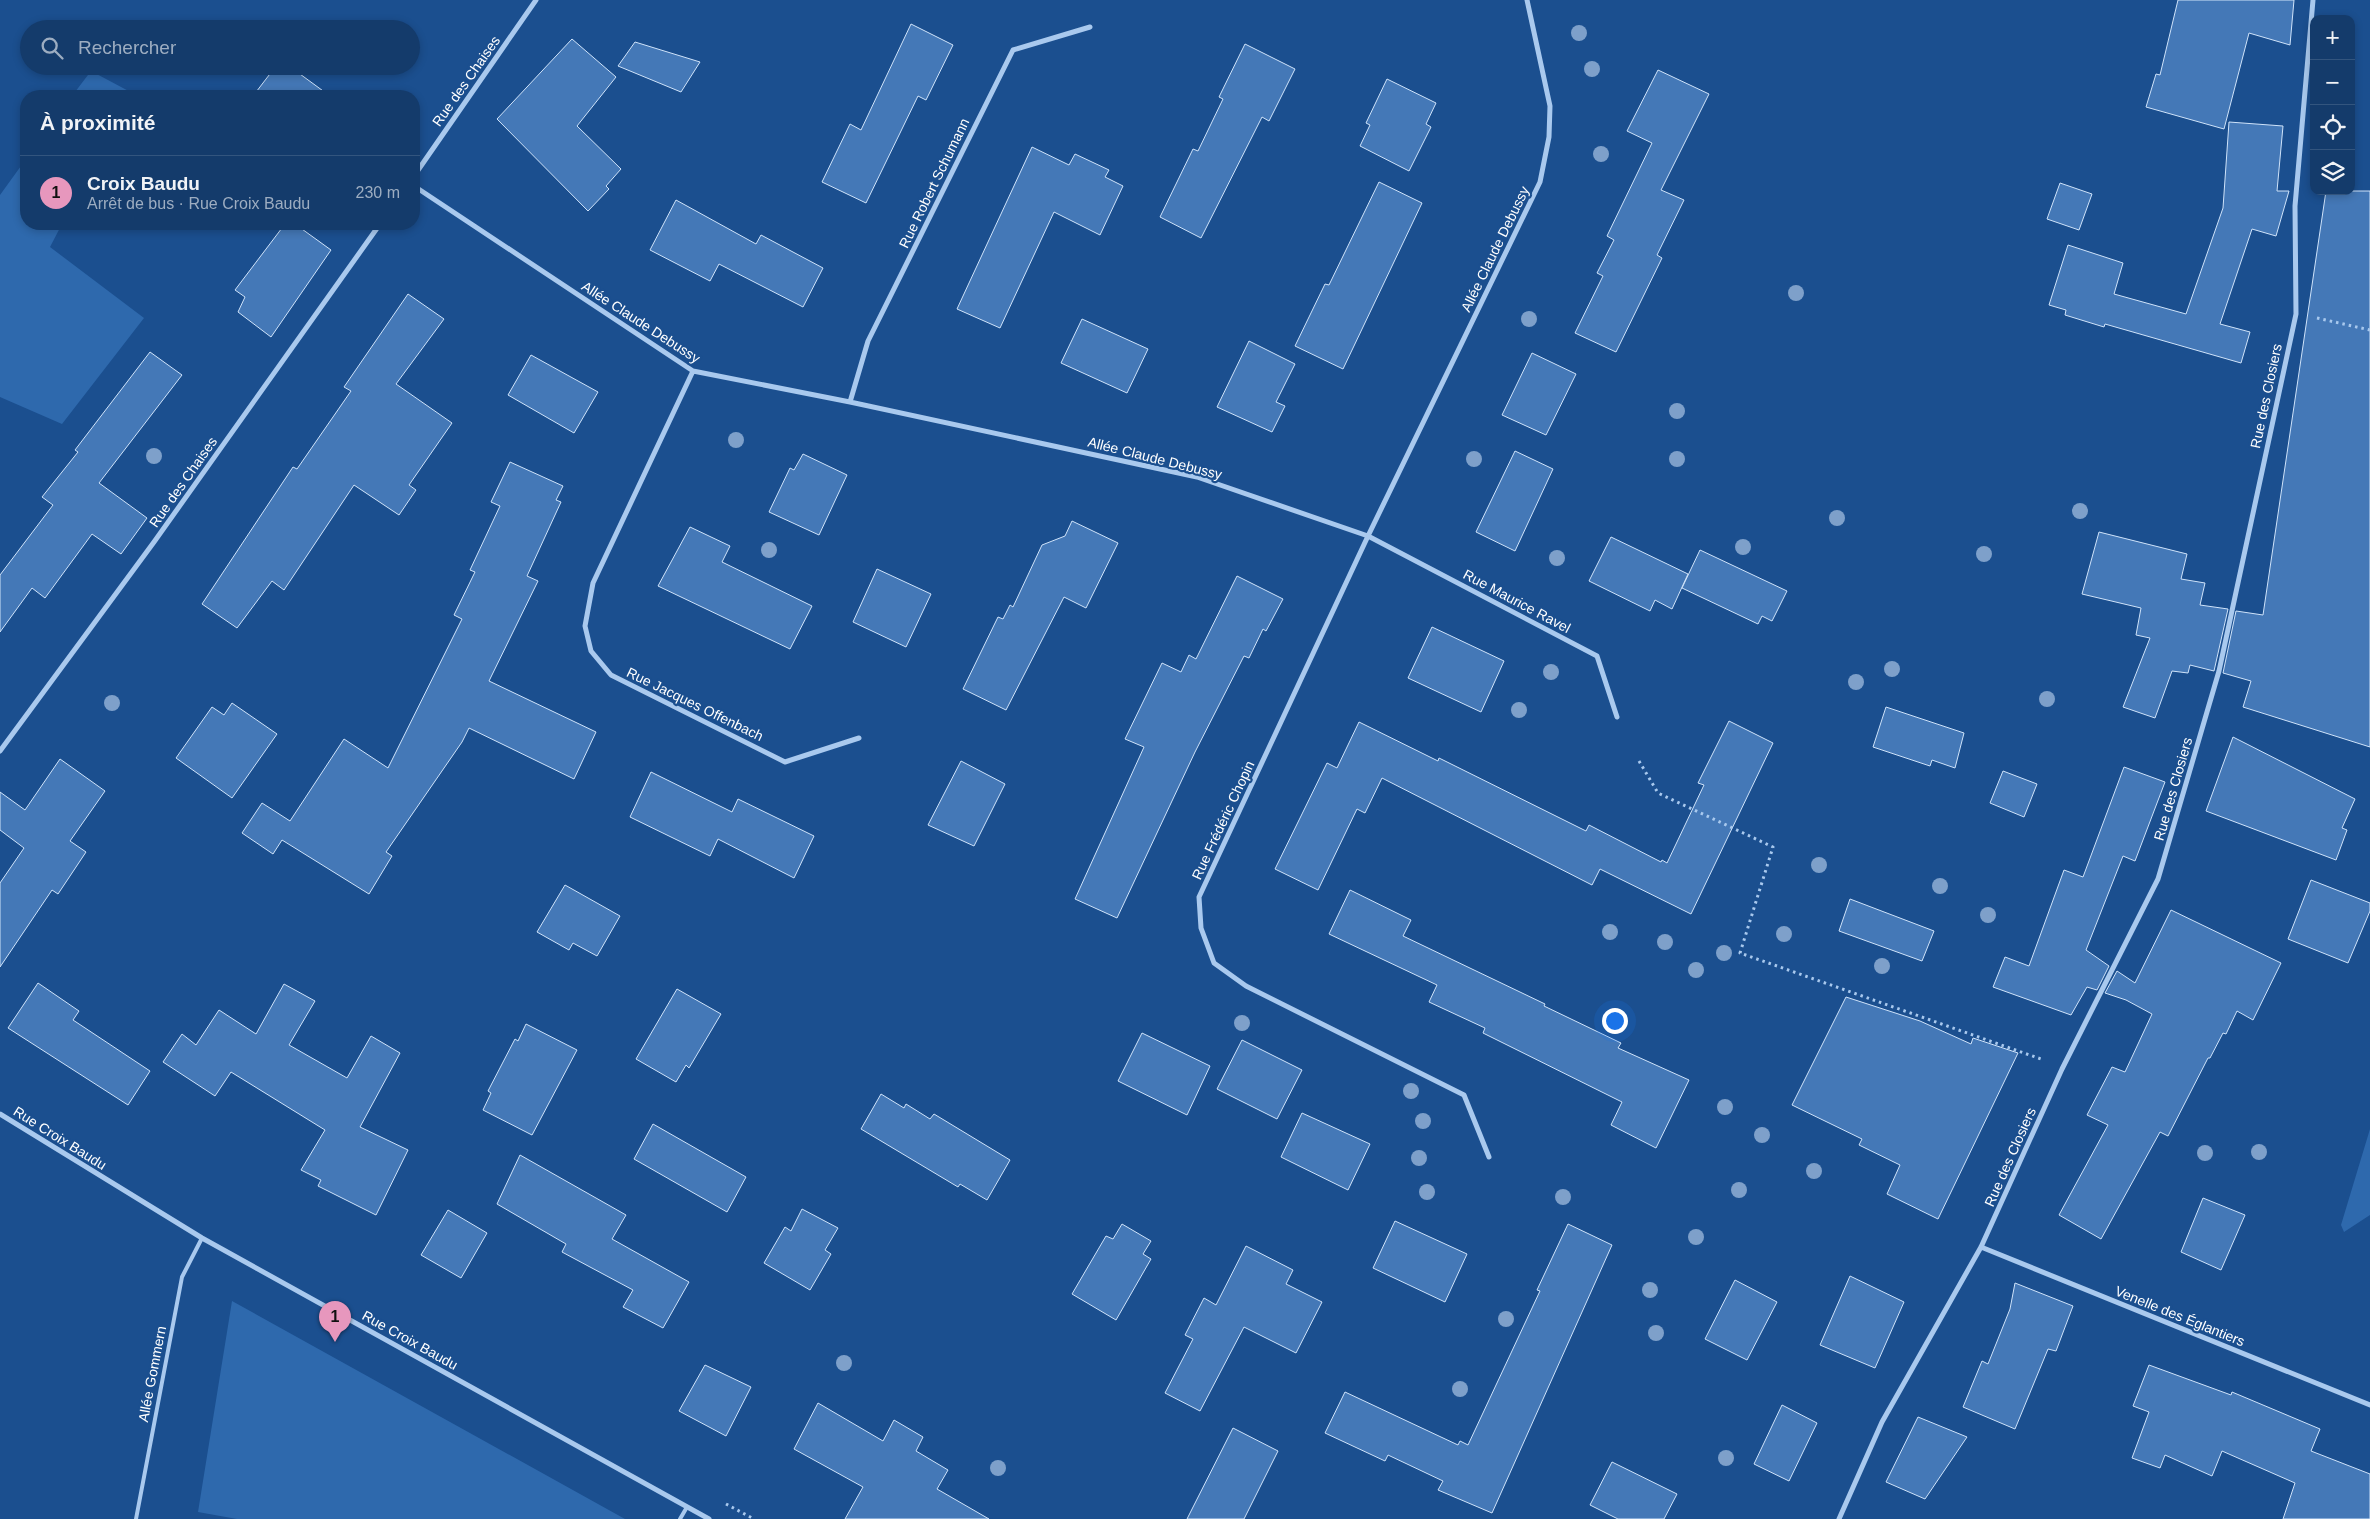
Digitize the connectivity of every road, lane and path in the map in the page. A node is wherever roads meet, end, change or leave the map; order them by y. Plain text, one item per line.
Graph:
1 (536, 0) edge
2 (1527, 0) edge
3 (2313, 0) edge
4 (1090, 27) dead end
5 (420, 167) edge
6 (420, 190) edge
7 (376, 230) edge
8 (2296, 314) junction
9 (2370, 330) edge
10 (693, 371) junction
11 (850, 402) junction
12 (1368, 536) junction
13 (1618, 717) dead end
14 (859, 738) dead end
15 (0, 751) edge
16 (1639, 761) dead end
17 (2062, 1069) junction
18 (0, 1114) edge
19 (1489, 1157) dead end
20 (202, 1238) junction
21 (1982, 1247) junction
22 (2370, 1405) edge
23 (687, 1507) junction
24 (136, 1519) edge
25 (680, 1519) edge
26 (709, 1519) edge
27 (1839, 1519) edge

1 - 5 street, Rue des Chaises
2 - 12 street, Allée Claude Debussy
3 - 8 street, Rue des Closiers
4 - 11 street, Rue Robert Schumann
6 - 10 street, Allée Claude Debussy
7 - 15 street, Rue des Chaises
8 - 9 path
8 - 17 street, Rue des Closiers
10 - 11 street, Allée Claude Debussy
10 - 14 street, Rue Jacques Offenbach
11 - 12 street, Allée Claude Debussy
12 - 13 street, Rue Maurice Ravel
12 - 19 street, Rue Frédéric Chopin
16 - 17 path
17 - 21 street, Rue des Closiers
18 - 20 street, Rue Croix Baudu
20 - 23 street, Rue Croix Baudu
20 - 24 lane, Allée Gommern
21 - 22 street, Venelle des Églantiers
21 - 27 street, Rue des Closiers
23 - 25 lane
23 - 26 street, Rue Croix Baudu

